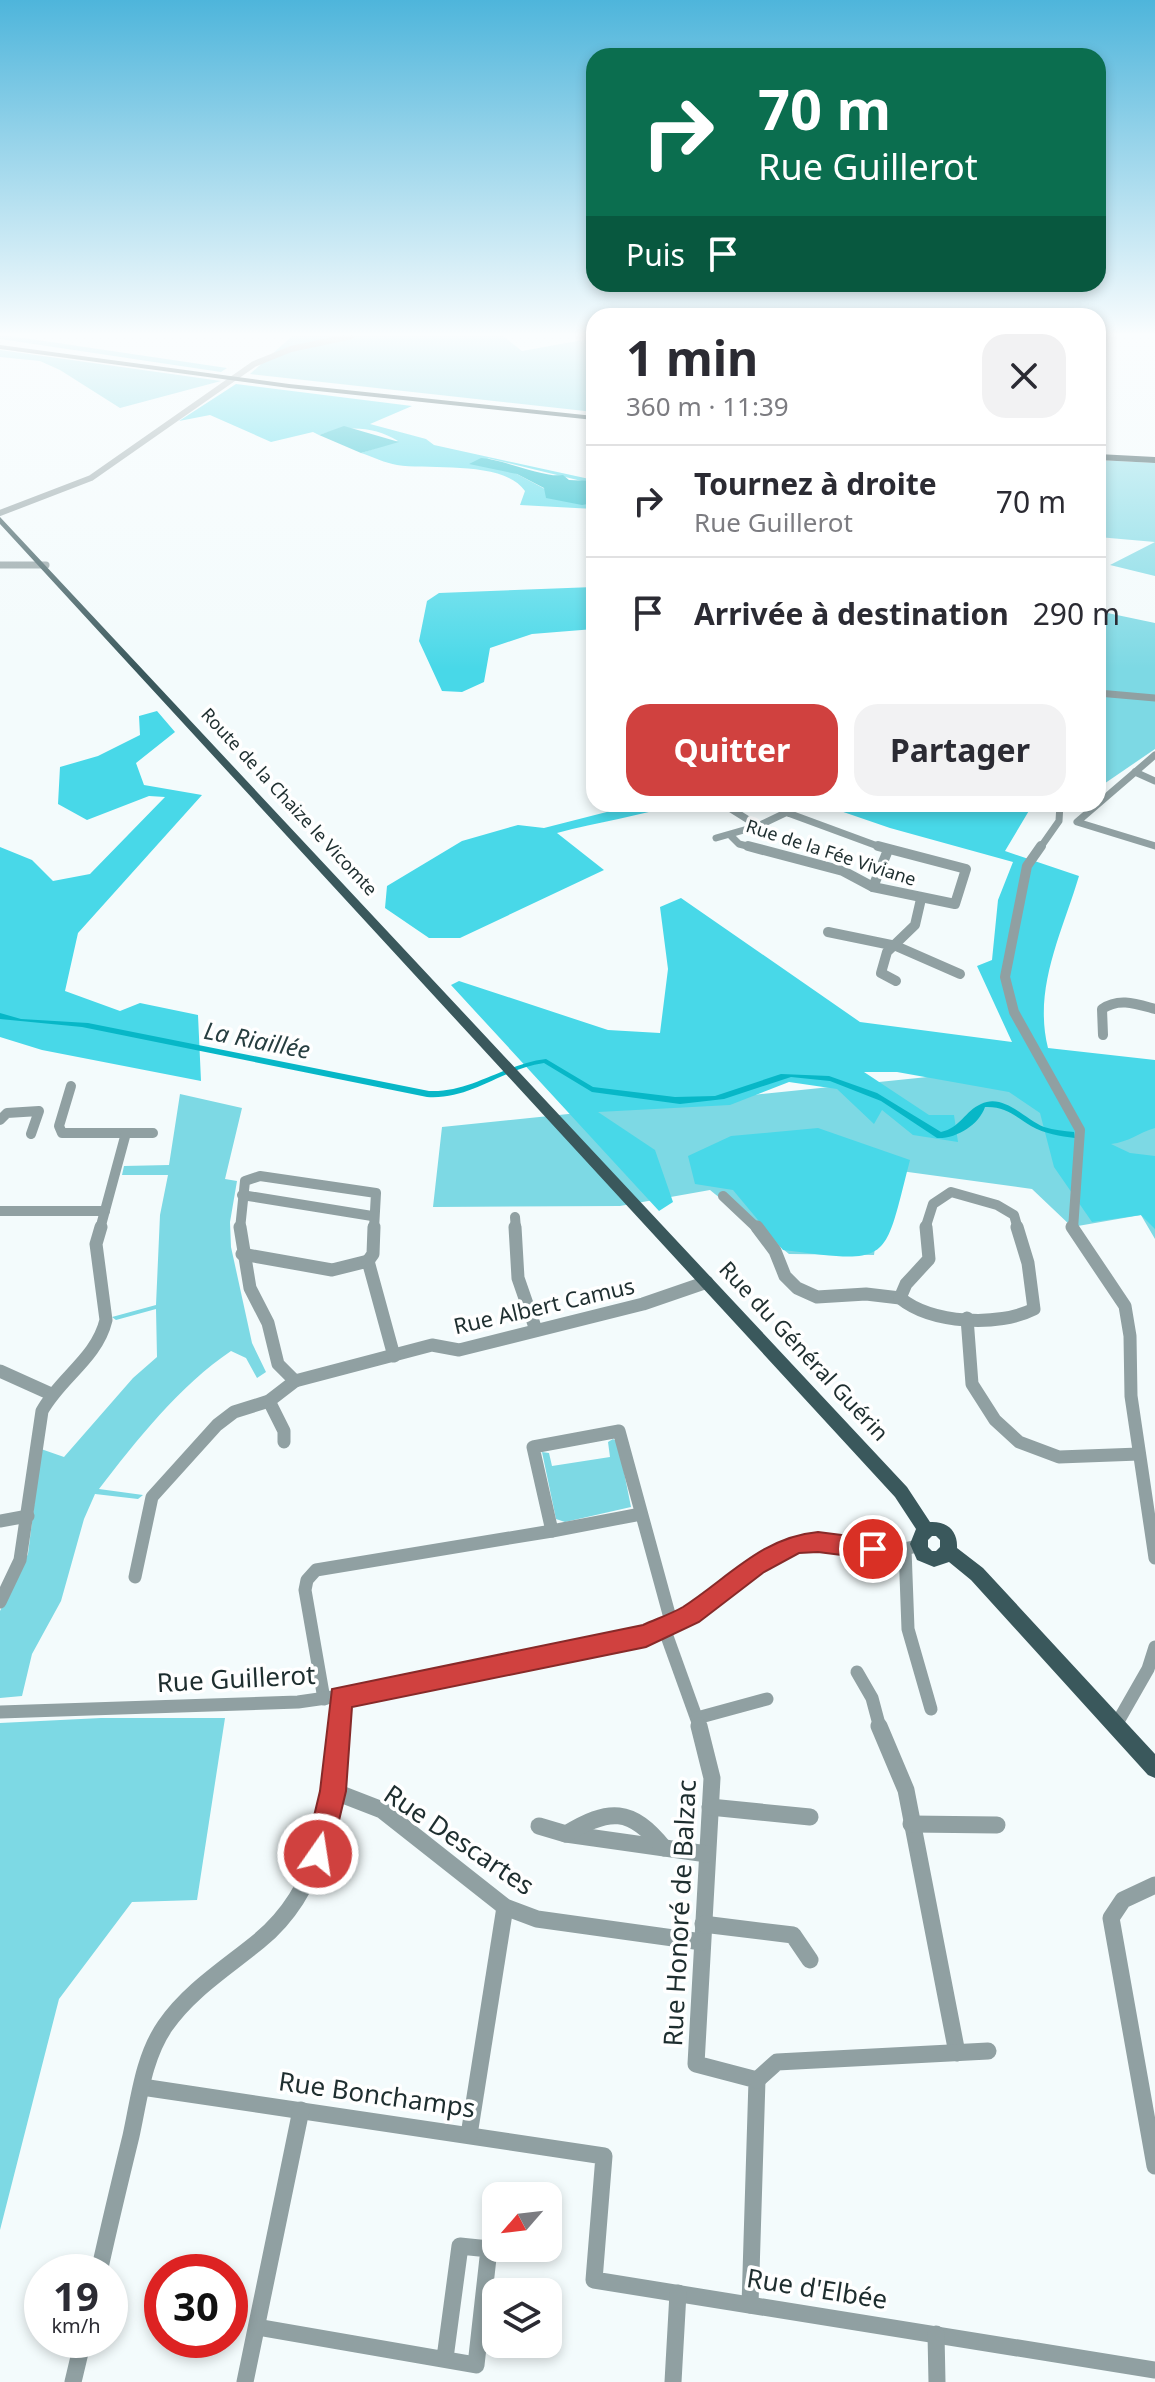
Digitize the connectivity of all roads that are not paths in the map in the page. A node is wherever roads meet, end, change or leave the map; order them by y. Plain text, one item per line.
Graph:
1 (135, 447) edge
2 (1106, 455) edge
3 (1155, 458) edge
4 (0, 516) edge
5 (0, 565) edge
6 (43, 565) junction
7 (1106, 694) edge
8 (1155, 698) edge
9 (1154, 757) edge
10 (1135, 772) junction
11 (1153, 785) edge
12 (1106, 797) edge
13 (736, 812) edge
14 (1060, 812) edge
15 (1068, 812) edge
16 (1088, 812) edge
17 (788, 813) joint
18 (1080, 819) junction
19 (758, 826) junction
20 (731, 836) junction
21 (716, 838) dead end
22 (1155, 846) edge
23 (888, 850) junction
24 (873, 887) junction
25 (921, 899) junction
26 (828, 932) dead end
27 (896, 946) junction
28 (960, 974) dead end
29 (896, 981) dead end
30 (1155, 1009) edge
31 (1103, 1035) dead end
32 (514, 1070) joint
33 (71, 1086) dead end
34 (0, 1120) edge
35 (126, 1133) junction
36 (153, 1133) dead end
37 (31, 1134) dead end
38 (242, 1195) junction
39 (723, 1196) dead end
40 (0, 1211) edge
41 (105, 1211) junction
42 (372, 1216) junction
43 (515, 1217) dead end
44 (242, 1254) junction
45 (368, 1261) junction
46 (707, 1282) junction
47 (900, 1298) junction
48 (967, 1318) junction
49 (536, 1330) junction
50 (394, 1356) junction
51 (0, 1371) edge
52 (295, 1381) junction
53 (51, 1394) junction
54 (269, 1401) junction
55 (284, 1442) dead end
56 (1139, 1454) junction
57 (1150, 1483) edge
58 (641, 1514) junction
59 (28, 1516) junction
60 (0, 1521) edge
61 (552, 1531) junction
62 (916, 1542) junction
63 (950, 1552) junction
64 (1155, 1558) edge
65 (135, 1577) dead end
66 (0, 1602) edge
67 (668, 1627) junction
68 (1155, 1647) edge
69 (857, 1672) dead end
70 (332, 1698) junction
71 (767, 1699) dead end
72 (931, 1709) dead end
73 (0, 1712) edge
74 (697, 1718) junction
75 (1116, 1725) junction
76 (1155, 1768) edge
77 (333, 1791) junction
78 (710, 1807) junction
79 (810, 1817) dead end
80 (911, 1824) junction
81 (997, 1825) dead end
82 (539, 1826) dead end
83 (566, 1834) junction
84 (664, 1848) junction
85 (707, 1854) junction
86 (1155, 1885) edge
87 (505, 1907) junction
88 (703, 1924) junction
89 (702, 1942) junction
90 (810, 1960) dead end
91 (988, 2051) dead end
92 (957, 2053) junction
93 (757, 2080) junction
94 (142, 2087) junction
95 (301, 2110) junction
96 (469, 2135) junction
97 (604, 2156) joint
98 (1155, 2166) edge
99 (103, 2254) edge
100 (678, 2293) junction
101 (750, 2305) junction
102 (257, 2327) junction
103 (936, 2334) junction
104 (79, 2358) edge
105 (445, 2358) junction
106 (1155, 2370) edge
107 (73, 2382) edge
108 (245, 2382) edge
109 (673, 2382) edge
110 (937, 2382) edge

1 - 4 street
2 - 3 highway
4 - 6 main road, Route de la Chaize le Vicomte
5 - 6 street
6 - 32 main road, Route de la Chaize le Vicomte
7 - 8 street
9 - 10 street
10 - 11 street
10 - 12 street
13 - 19 street
14 - 56 street
15 - 18 street
16 - 18 street
17 - 19 street
17 - 23 street, Rue de la Fée Viviane
18 - 22 street
19 - 20 street
20 - 21 street
20 - 24 street, Rue de la Fée Viviane
23 - 24 street
23 - 25 street, Rue de la Fée Viviane
24 - 25 street, Rue de la Fée Viviane
25 - 27 street, Rue de la Fée Viviane
26 - 27 street
27 - 28 street
27 - 29 street, Rue de la Fée Viviane
30 - 31 street
32 - 46 main road, Rue du Général Guérin
33 - 35 street
34 - 37 street
35 - 36 street
35 - 41 street
38 - 42 street
38 - 42 street
38 - 44 street
39 - 47 street
40 - 41 street
41 - 53 street
42 - 45 street
43 - 49 street
44 - 45 street
44 - 52 street
45 - 50 street
46 - 49 street, Rue Albert Camus
46 - 62 main road, Rue du Général Guérin
47 - 48 street
47 - 48 street
48 - 56 street
49 - 50 street, Rue Albert Camus
50 - 52 street, Rue Albert Camus
51 - 53 street
52 - 54 street
53 - 59 street
54 - 55 street
54 - 65 street
56 - 57 street
57 - 64 street
58 - 61 street
58 - 61 street, Rue Honoré de Balzac
58 - 67 street, Rue Honoré de Balzac
59 - 60 street
59 - 66 street
61 - 70 street
62 - 63 main road
62 - 63 main road, Rue du Général Guérin
62 - 67 street, Rue Guillerot
62 - 72 street
63 - 75 main road
67 - 70 street, Rue Guillerot
67 - 74 street, Rue Honoré de Balzac
68 - 75 street
69 - 80 street
70 - 73 street, Rue Guillerot
70 - 77 street
71 - 74 street
74 - 78 street, Rue Honoré de Balzac
75 - 76 main road
77 - 87 street, Rue Descartes
77 - 94 street
78 - 79 street
78 - 85 street, Rue Honoré de Balzac
80 - 81 street
80 - 92 street
82 - 83 street
83 - 84 street
83 - 84 street
84 - 85 street
85 - 88 street, Rue Honoré de Balzac
86 - 98 street
87 - 89 street, Rue Descartes
87 - 96 street
88 - 89 street, Rue Honoré de Balzac
88 - 90 street
89 - 93 street, Rue Honoré de Balzac
91 - 92 street
92 - 93 street
93 - 101 street
94 - 95 street, Rue Bonchamps
94 - 99 street
95 - 96 street, Rue Bonchamps
95 - 102 street
96 - 97 street, Rue Bonchamps
97 - 100 street, Rue d'Elbée
100 - 101 street, Rue d'Elbée
100 - 109 street
101 - 103 street, Rue d'Elbée
102 - 105 street
102 - 108 street
103 - 106 street, Rue d'Elbée
103 - 110 street
104 - 107 street
105 - 105 street

